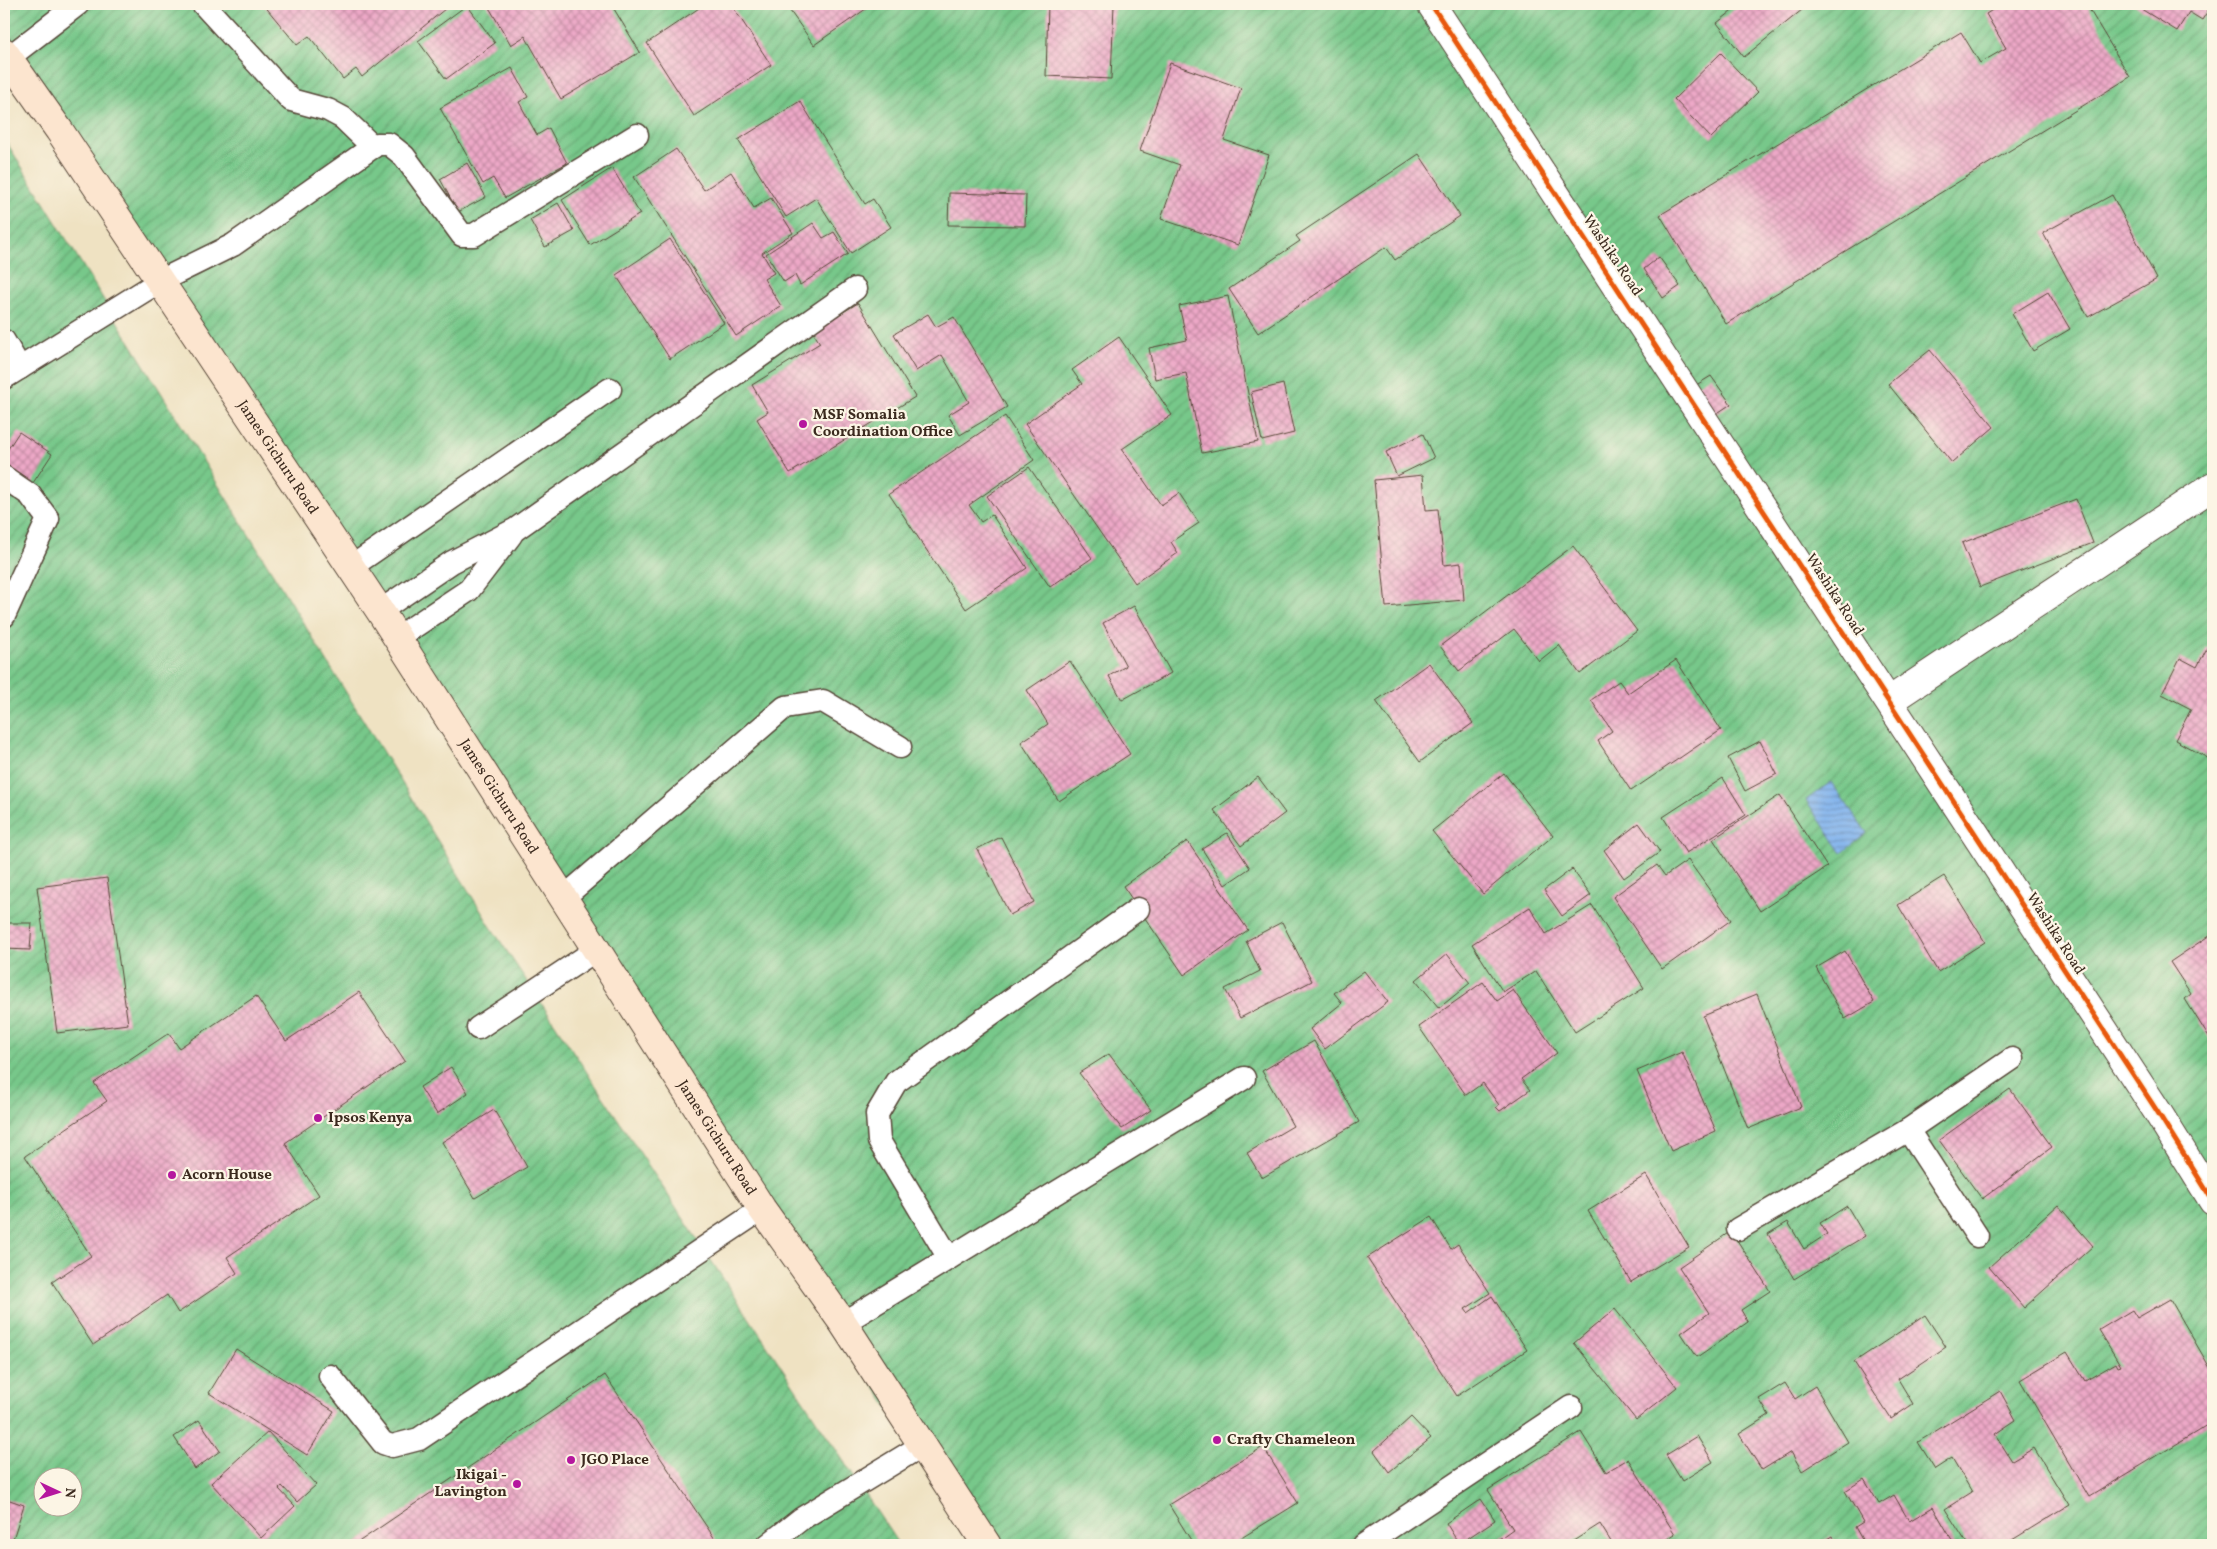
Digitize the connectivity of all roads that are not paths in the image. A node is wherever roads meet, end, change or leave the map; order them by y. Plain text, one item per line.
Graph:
1 (78, 4) edge
2 (203, 4) edge
3 (1431, 4) edge
4 (6, 55) edge
5 (637, 135) dead end
6 (373, 147) junction
7 (160, 281) junction
8 (855, 289) dead end
9 (4, 341) edge
10 (12, 373) edge
11 (610, 389) dead end
12 (4, 478) edge
13 (2213, 486) edge
14 (516, 529) junction
15 (351, 567) junction
16 (380, 611) junction
17 (4, 616) edge
18 (397, 638) junction
19 (1889, 701) junction
20 (900, 747) dead end
21 (562, 899) junction
22 (1138, 909) dead end
23 (596, 950) junction
24 (478, 1028) dead end
25 (2012, 1059) dead end
26 (1244, 1078) dead end
27 (1908, 1130) junction
28 (2213, 1201) edge
29 (762, 1209) junction
30 (1738, 1229) dead end
31 (1976, 1236) dead end
32 (949, 1258) junction
33 (842, 1323) junction
34 (330, 1376) dead end
35 (1571, 1407) dead end
36 (920, 1446) junction
37 (768, 1545) edge
38 (987, 1545) edge
39 (1364, 1545) edge

1 - 4 lane
2 - 6 lane
3 - 19 street, Washika Road
4 - 7 main road, James Gichuru Road
5 - 6 lane
6 - 7 lane
7 - 10 lane
7 - 15 main road, James Gichuru Road
8 - 14 lane
9 - 10 lane
11 - 15 lane
12 - 17 lane
13 - 19 street
14 - 16 lane
14 - 18 lane
15 - 16 main road, James Gichuru Road
16 - 18 main road, James Gichuru Road
18 - 21 main road, James Gichuru Road
19 - 28 street, Washika Road
20 - 21 lane
21 - 23 main road, James Gichuru Road
22 - 32 lane
23 - 24 lane
23 - 29 main road, James Gichuru Road
25 - 27 lane
26 - 32 lane
27 - 30 lane
27 - 31 lane
29 - 33 main road, James Gichuru Road
29 - 34 lane
32 - 33 lane
33 - 36 main road, James Gichuru Road
35 - 39 lane
36 - 37 lane
36 - 38 main road, James Gichuru Road

